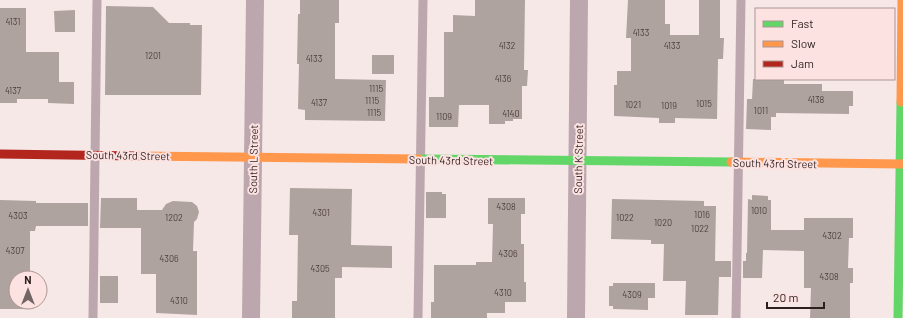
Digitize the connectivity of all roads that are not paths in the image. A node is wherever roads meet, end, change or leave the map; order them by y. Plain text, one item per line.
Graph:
1 (97, 0) edge
2 (255, 0) edge
3 (423, 0) edge
4 (579, 0) edge
5 (741, 0) edge
6 (902, 0) edge
7 (0, 154) edge
8 (95, 155) junction
9 (253, 157) junction
10 (420, 159) junction
11 (578, 161) junction
12 (738, 163) junction
13 (902, 164) edge
14 (93, 318) edge
15 (251, 318) edge
16 (418, 318) edge
17 (576, 318) edge
18 (736, 318) edge
19 (898, 318) edge

1 - 8 lane
2 - 9 street, South L Street
3 - 10 lane
4 - 11 street, South K Street
5 - 12 lane
6 - 13 street
7 - 8 street, South 43rd Street
8 - 9 street, South 43rd Street
8 - 14 lane
9 - 10 street, South 43rd Street
9 - 15 street, South L Street
10 - 11 street, South 43rd Street
10 - 16 lane
11 - 12 street, South 43rd Street
11 - 17 street, South K Street
12 - 13 street, South 43rd Street
12 - 18 lane
13 - 19 street

